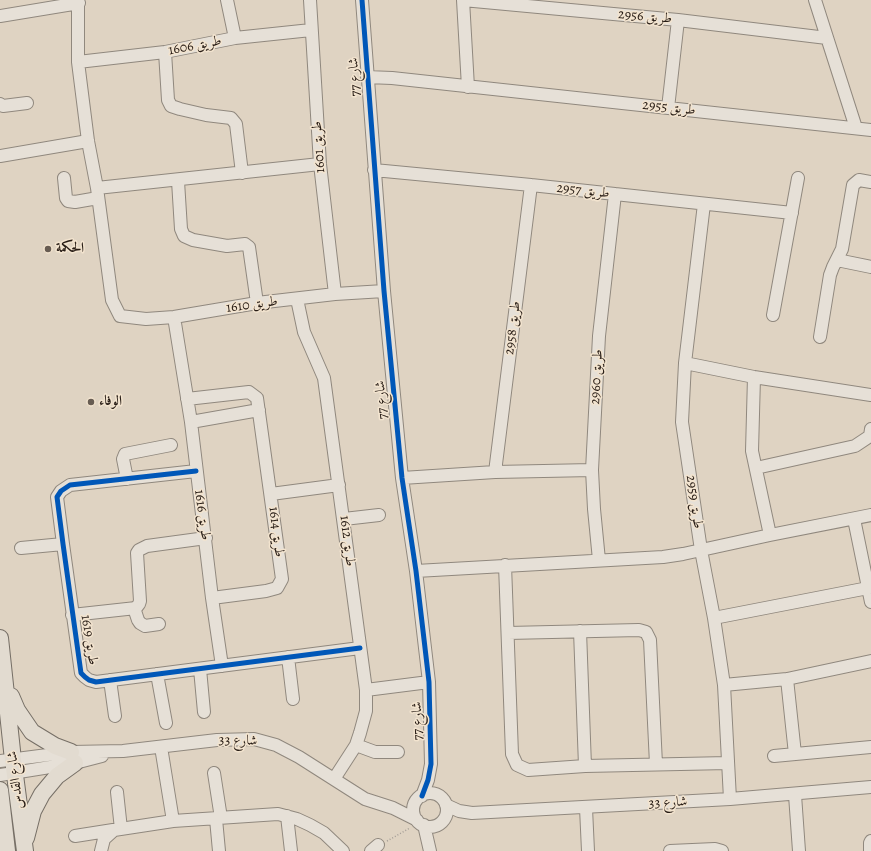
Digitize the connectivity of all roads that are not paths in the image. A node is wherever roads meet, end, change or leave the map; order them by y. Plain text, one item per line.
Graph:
1 (227, 0) edge
2 (310, 0) edge
3 (362, 0) edge
4 (463, 0) edge
5 (815, 0) edge
6 (79, 2) edge
7 (0, 16) edge
8 (678, 20) junction
9 (311, 30) junction
10 (235, 38) junction
11 (827, 38) junction
12 (165, 52) junction
13 (78, 62) junction
14 (367, 77) junction
15 (468, 87) junction
16 (27, 103) dead end
17 (0, 104) edge
18 (668, 108) junction
19 (856, 128) junction
20 (871, 130) edge
21 (88, 141) junction
22 (25, 152) junction
23 (0, 156) edge
24 (0, 162) edge
25 (320, 164) junction
26 (374, 170) junction
27 (242, 173) junction
28 (64, 178) dead end
29 (798, 178) dead end
30 (178, 180) junction
31 (871, 182) edge
32 (531, 185) junction
33 (98, 194) junction
34 (615, 194) junction
35 (704, 204) junction
36 (792, 214) junction
37 (837, 260) junction
38 (871, 267) edge
39 (384, 291) junction
40 (335, 294) junction
41 (296, 299) junction
42 (257, 303) junction
43 (773, 315) dead end
44 (174, 317) junction
45 (820, 337) dead end
46 (685, 363) junction
47 (754, 377) junction
48 (871, 395) edge
49 (187, 400) junction
50 (259, 410) junction
51 (191, 422) junction
52 (871, 429) edge
53 (171, 445) dead end
54 (756, 468) junction
55 (592, 470) junction
56 (196, 471) junction
57 (495, 472) junction
58 (402, 478) junction
59 (127, 479) junction
60 (339, 485) junction
61 (271, 494) junction
62 (379, 515) dead end
63 (871, 515) edge
64 (344, 519) junction
65 (854, 519) junction
66 (770, 535) junction
67 (206, 538) junction
68 (63, 544) junction
69 (22, 548) dead end
70 (701, 550) junction
71 (599, 560) junction
72 (505, 565) junction
73 (416, 571) junction
74 (868, 588) junction
75 (212, 598) junction
76 (871, 602) edge
77 (134, 608) junction
78 (72, 615) junction
79 (714, 618) junction
80 (159, 624) dead end
81 (580, 631) junction
82 (508, 633) junction
83 (0, 638) edge
84 (360, 648) junction
85 (288, 657) junction
86 (871, 661) edge
87 (222, 666) junction
88 (200, 669) junction
89 (157, 674) junction
90 (787, 679) junction
91 (5, 680) junction
92 (110, 680) junction
93 (429, 682) junction
94 (724, 685) junction
95 (366, 690) junction
96 (293, 699) dead end
97 (204, 712) dead end
98 (116, 716) dead end
99 (166, 723) dead end
100 (356, 745) junction
101 (160, 747) junction
102 (871, 747) edge
103 (398, 752) dead end
104 (795, 754) junction
105 (774, 756) dead end
106 (73, 758) junction
107 (728, 763) junction
108 (431, 764) junction
109 (656, 764) junction
110 (585, 766) junction
111 (7, 767) edge
112 (214, 773) dead end
113 (334, 779) junction
114 (871, 788) edge
115 (0, 790) edge
116 (117, 792) dead end
117 (795, 795) junction
118 (419, 799) junction
119 (730, 799) junction
120 (443, 801) junction
121 (384, 806) junction
122 (586, 808) junction
123 (466, 812) junction
124 (287, 816) junction
125 (218, 818) junction
126 (174, 821) junction
127 (441, 822) junction
128 (420, 823) junction
129 (118, 830) junction
130 (75, 836) dead end
131 (4, 839) edge
132 (871, 841) edge
133 (25, 848) edge
134 (100, 851) edge
135 (219, 851) edge
136 (291, 851) edge
137 (343, 851) edge
138 (430, 851) edge
139 (435, 851) edge
140 (588, 851) edge
141 (670, 851) edge
142 (722, 851) edge
143 (799, 851) edge
144 (870, 851) edge

1 - 10 street
2 - 9 street, طريق 1601
3 - 14 street, شارع 77
4 - 8 street, طريق 2956
4 - 15 street
5 - 11 street
6 - 7 street
6 - 13 street
8 - 11 street, طريق 2956
8 - 18 street
9 - 10 street, طريق 1606
9 - 25 street, طريق 1601
10 - 12 street, طريق 1606
11 - 19 street
12 - 13 street, طريق 1606
12 - 27 street
13 - 21 street
14 - 15 street, طريق 2955
14 - 26 street, شارع 77
15 - 18 street, طريق 2955
16 - 17 street
18 - 19 street, طريق 2955
19 - 20 street, طريق 2955
21 - 22 street
21 - 33 street
22 - 23 street
22 - 24 street
25 - 27 street
25 - 40 street, طريق 1601
26 - 32 street, طريق 2957
26 - 39 street, شارع 77
27 - 30 street
28 - 33 street
29 - 36 street
30 - 33 street
30 - 42 street
31 - 37 street
32 - 34 street, طريق 2957
32 - 57 street, طريق 2958
33 - 44 street, طريق 1610
34 - 35 street, طريق 2957
34 - 55 street, طريق 2960
35 - 36 street, طريق 2957
35 - 46 street, طريق 2959
36 - 43 street
37 - 38 street
37 - 45 street
39 - 40 street, طريق 1610
39 - 58 street, شارع 77
40 - 41 street, طريق 1610
41 - 42 street, طريق 1610
41 - 60 street, طريق 1612
42 - 44 street, طريق 1610
44 - 49 street, طريق 1616
46 - 47 street
46 - 70 street, طريق 2959
47 - 48 street
47 - 54 street
49 - 50 street, طريق 1614
49 - 51 street, طريق 1616
50 - 51 street
50 - 61 street, طريق 1614
51 - 56 street, طريق 1616
52 - 54 street
53 - 59 street
54 - 66 street
55 - 57 street
55 - 71 street, طريق 2960
56 - 59 street, طريق 1619
56 - 67 street, طريق 1616
57 - 58 street
58 - 73 street, شارع 77
59 - 68 street, طريق 1619
60 - 61 street
60 - 64 street, طريق 1612
61 - 75 street, طريق 1614
62 - 64 street
63 - 65 street
64 - 84 street, طريق 1612
65 - 66 street
65 - 74 street
66 - 70 street
67 - 75 street, طريق 1616
67 - 77 street
68 - 69 street
68 - 78 street, طريق 1619
70 - 71 street
70 - 79 street, طريق 2959
71 - 72 street
72 - 73 street
72 - 82 street
73 - 93 street, شارع 77
74 - 76 street
74 - 79 street
75 - 87 street, طريق 1616
77 - 78 street
77 - 80 street
78 - 92 street, طريق 1619
79 - 94 street, طريق 2959
81 - 82 street
81 - 109 street
81 - 110 street
82 - 110 street
83 - 91 main road, شارع القدس
84 - 85 street, طريق 1619
84 - 95 street, طريق 1612
85 - 87 street, طريق 1619
85 - 96 street
86 - 90 street
87 - 88 street, طريق 1619
88 - 89 street, طريق 1619
88 - 97 street
89 - 92 street, طريق 1619
89 - 99 street
90 - 94 street
90 - 104 street
91 - 106 main road
91 - 111 main road, شارع القدس
92 - 98 street
93 - 95 street
93 - 108 street, شارع 77
94 - 107 street, طريق 2959
95 - 100 street, طريق 1612
100 - 103 street
100 - 113 street, طريق 1612
101 - 106 street, شارع 33
101 - 113 street, شارع 33
101 - 126 street
102 - 104 street
104 - 105 street
106 - 111 street, شارع 33
106 - 133 main road
107 - 109 street
107 - 119 street, طريق 2959
108 - 118 street, شارع 77
108 - 120 street, شارع 77
109 - 110 street
111 - 133 main road, شارع القدس
112 - 125 street
113 - 121 street, شارع 33
114 - 117 street, شارع 33
115 - 131 main road, شارع القدس
116 - 129 street
117 - 119 street, شارع 33
117 - 143 street
118 - 120 street
118 - 121 street, شارع 33
118 - 128 street
119 - 122 street, شارع 33
120 - 123 street, شارع 33
120 - 127 street
121 - 128 street, شارع 33
122 - 123 street, شارع 33
122 - 140 street
123 - 127 street, شارع 33
124 - 125 street
124 - 136 street
124 - 137 street
125 - 126 street
125 - 135 street
126 - 129 street
127 - 128 street
127 - 139 street
128 - 138 street
129 - 130 street
129 - 134 street
132 - 144 street
141 - 142 street

